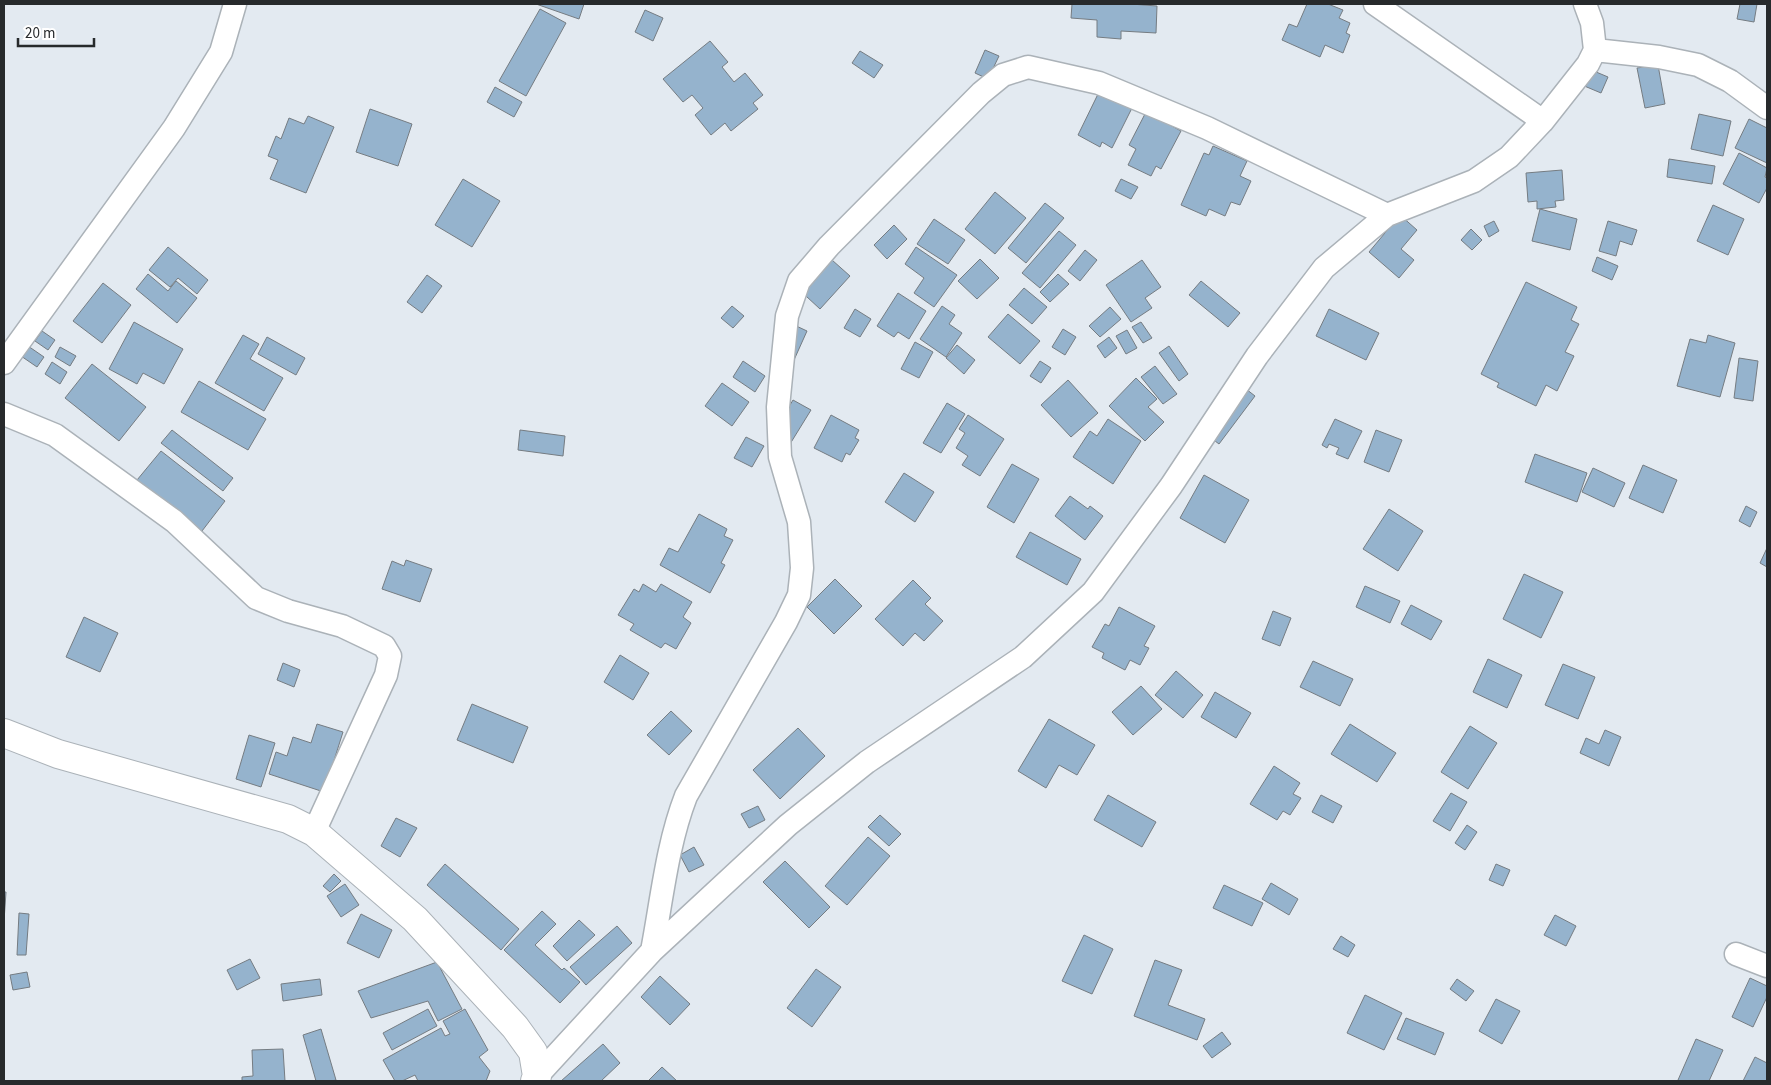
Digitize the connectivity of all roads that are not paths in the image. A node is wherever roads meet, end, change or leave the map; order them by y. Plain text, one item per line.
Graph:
1 (235, 4) edge
2 (1374, 4) edge
3 (1585, 4) edge
4 (1594, 50) junction
5 (1767, 108) edge
6 (1543, 120) junction
7 (1387, 215) junction
8 (4, 362) edge
9 (4, 414) edge
10 (4, 732) edge
11 (314, 832) junction
12 (652, 951) junction
13 (1736, 954) dead end
14 (1767, 966) edge
15 (536, 1079) edge

1 - 8 street
2 - 6 street
3 - 4 street
4 - 5 street
4 - 6 street
6 - 7 street
7 - 12 street
7 - 12 street
9 - 11 street
10 - 11 street
11 - 15 street
12 - 15 street
13 - 14 street

